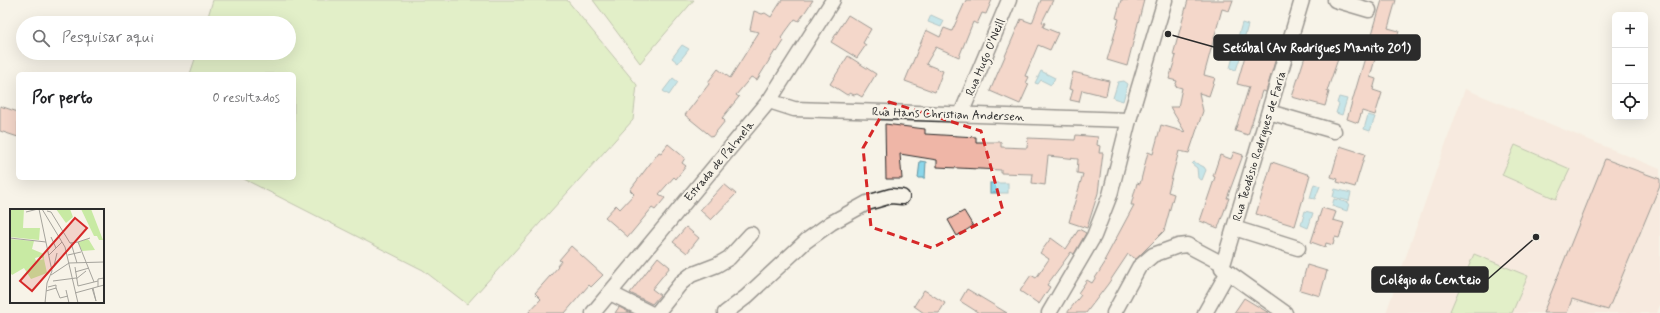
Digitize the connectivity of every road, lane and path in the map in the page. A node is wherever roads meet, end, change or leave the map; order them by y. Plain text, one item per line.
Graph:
1 (833, 0) edge
2 (1009, 0) edge
3 (1165, 0) edge
4 (1302, 0) edge
5 (1335, 0) edge
6 (1369, 10) dead end
7 (768, 101) junction
8 (1269, 112) junction
9 (961, 114) junction
10 (1130, 120) junction
11 (1334, 131) dead end
12 (902, 197) dead end
13 (1234, 228) junction
14 (752, 234) dead end
15 (1298, 248) dead end
16 (1224, 268) junction
17 (610, 293) junction
18 (593, 313) edge
19 (650, 313) edge
20 (657, 313) edge
21 (725, 313) edge
22 (1048, 313) edge
23 (1114, 313) edge
24 (1205, 313) edge
25 (1285, 313) edge

1 - 7 street, Estrada de Palmela
2 - 9 street, Rua Hugo O'Neill
3 - 10 street
4 - 8 street, Rua Teodósio Rodrigues de Faria
5 - 6 street
7 - 9 street, Rua Hans Christian Andersen
7 - 17 street, Estrada de Palmela
8 - 11 street
8 - 13 street, Rua Teodósio Rodrigues de Faria
9 - 10 street, Rua Hans Christian Andersen
10 - 22 street
12 - 21 street
13 - 15 street
13 - 16 street, Rua Teodósio Rodrigues de Faria
14 - 20 street
16 - 23 street
16 - 24 street, Rua Teodósio Rodrigues de Faria
16 - 25 street
17 - 18 street, Estrada de Palmela
17 - 19 street

